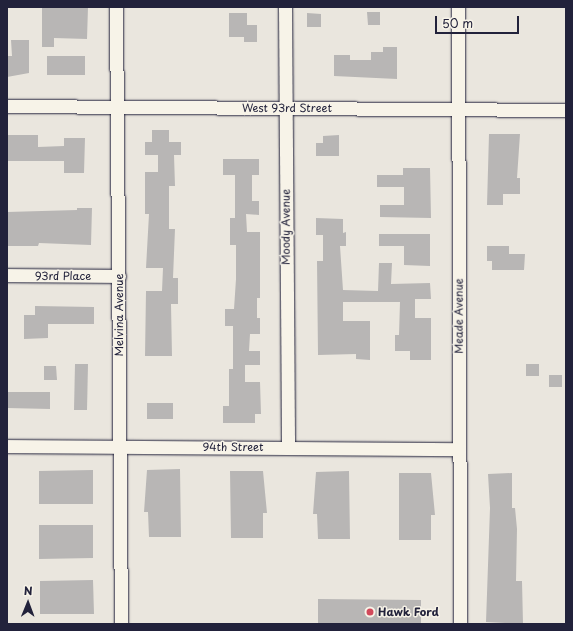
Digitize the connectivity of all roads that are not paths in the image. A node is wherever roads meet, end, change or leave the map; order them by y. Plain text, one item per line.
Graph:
1 (116, 7) edge
2 (285, 7) edge
3 (458, 7) edge
4 (7, 106) edge
5 (116, 106) junction
6 (286, 108) junction
7 (459, 108) junction
8 (566, 110) edge
9 (7, 275) edge
10 (119, 276) junction
11 (7, 446) edge
12 (119, 446) junction
13 (288, 448) junction
14 (460, 449) junction
15 (121, 624) edge
16 (460, 624) edge

1 - 5 street, Melvina Avenue
2 - 6 street, Moody Avenue
3 - 7 street, Meade Avenue
4 - 5 street, West 93rd Street
5 - 6 street, West 93rd Street
5 - 10 street, Melvina Avenue
6 - 7 street, West 93rd Street
6 - 13 street, Moody Avenue
7 - 8 street, West 93rd Street
7 - 14 street, Meade Avenue
9 - 10 street, 93rd Place
10 - 12 street, Melvina Avenue
11 - 12 street, 94th Street
12 - 13 street, 94th Street
12 - 15 street, Melvina Avenue
13 - 14 street, 94th Street
14 - 16 street, Meade Avenue

